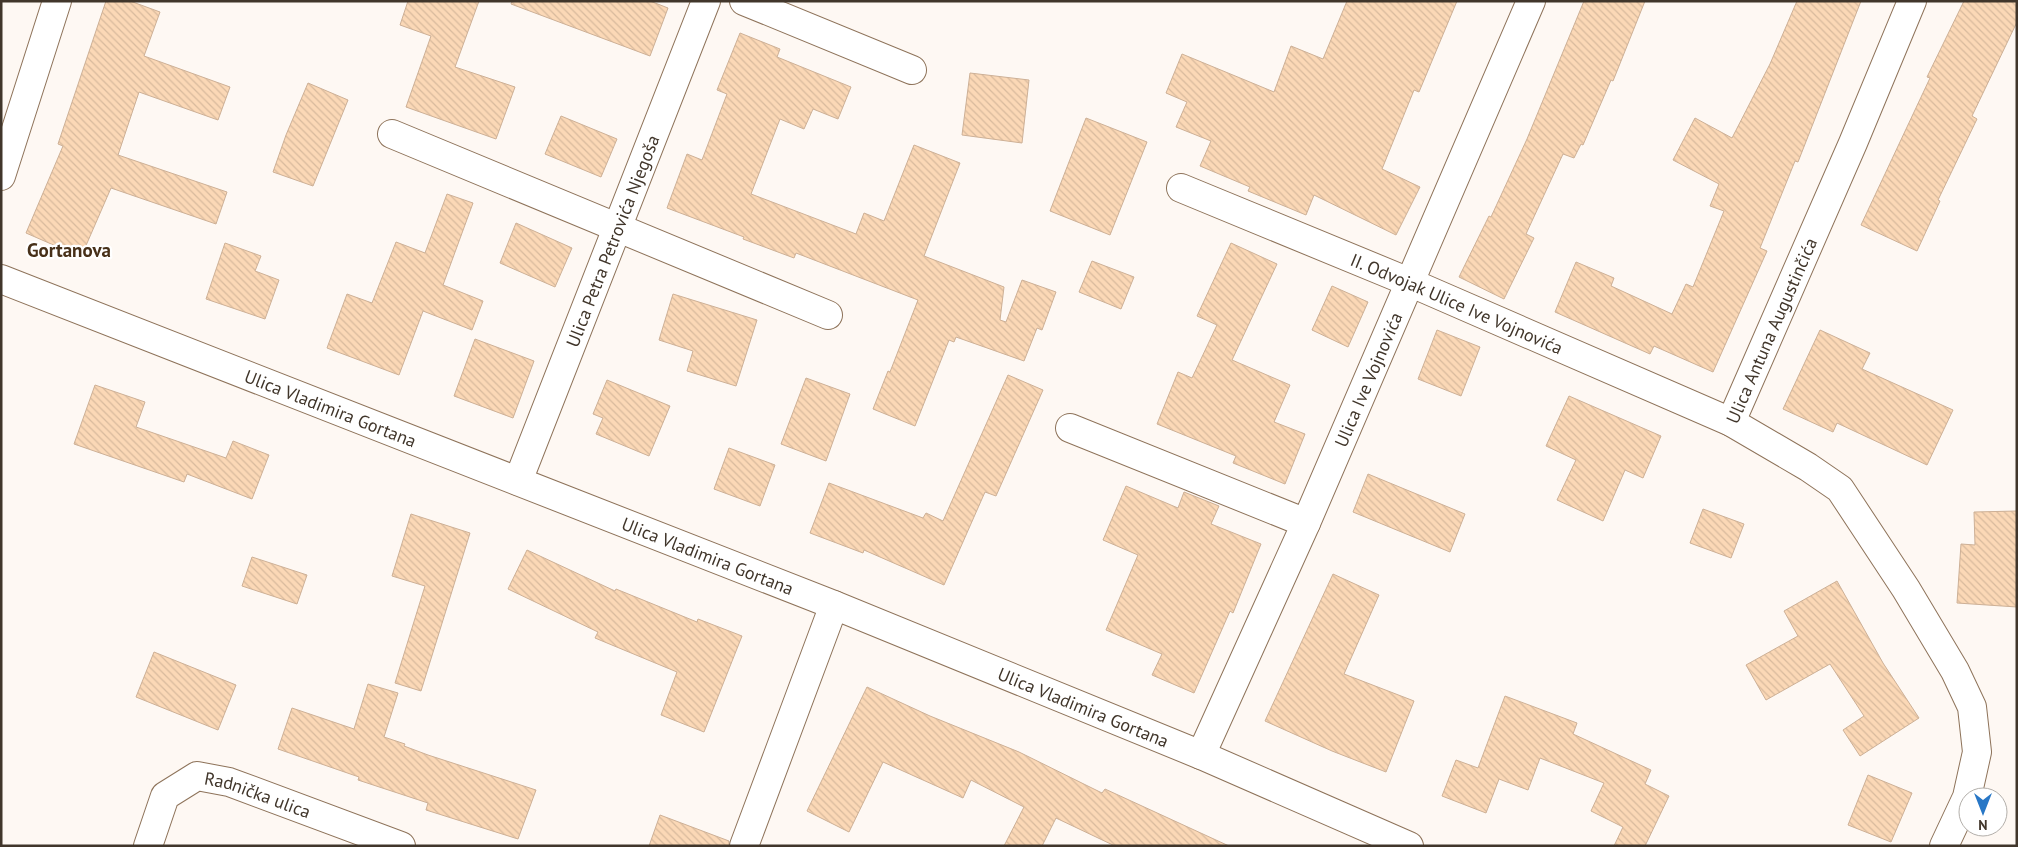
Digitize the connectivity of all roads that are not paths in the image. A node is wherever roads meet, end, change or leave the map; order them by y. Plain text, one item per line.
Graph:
1 (57, 1) edge
2 (706, 1) edge
3 (744, 1) edge
4 (1532, 1) edge
5 (1912, 1) edge
6 (912, 70) dead end
7 (392, 134) dead end
8 (1, 176) edge
9 (1181, 188) dead end
10 (617, 227) junction
11 (1, 279) edge
12 (1409, 282) junction
13 (828, 315) dead end
14 (1732, 422) junction
15 (1070, 428) dead end
16 (518, 481) junction
17 (1306, 523) junction
18 (834, 605) junction
19 (1201, 755) junction
20 (148, 846) edge
21 (401, 846) edge
22 (744, 846) edge
23 (1409, 846) edge
24 (1944, 846) edge

1 - 8 street
2 - 10 street, Ulica Petra Petrovića Njegoša
3 - 6 street
4 - 12 street, Ulica Ive Vojnovića
5 - 14 street, Ulica Antuna Augustinčića
7 - 10 street
9 - 12 street, II. Odvojak Ulice Ive Vojnovića
10 - 13 street
10 - 16 street, Ulica Petra Petrovića Njegoša
11 - 16 street, Ulica Vladimira Gortana
12 - 14 street, II. Odvojak Ulice Ive Vojnovića
12 - 17 street, Ulica Ive Vojnovića
14 - 24 street, Ulica Antuna Augustinčića
15 - 17 street
16 - 18 street, Ulica Vladimira Gortana
17 - 19 street, Ulica Ive Vojnovića
18 - 19 street, Ulica Vladimira Gortana
18 - 22 street
19 - 23 street, Ulica Vladimira Gortana
20 - 21 street, Radnička ulica

